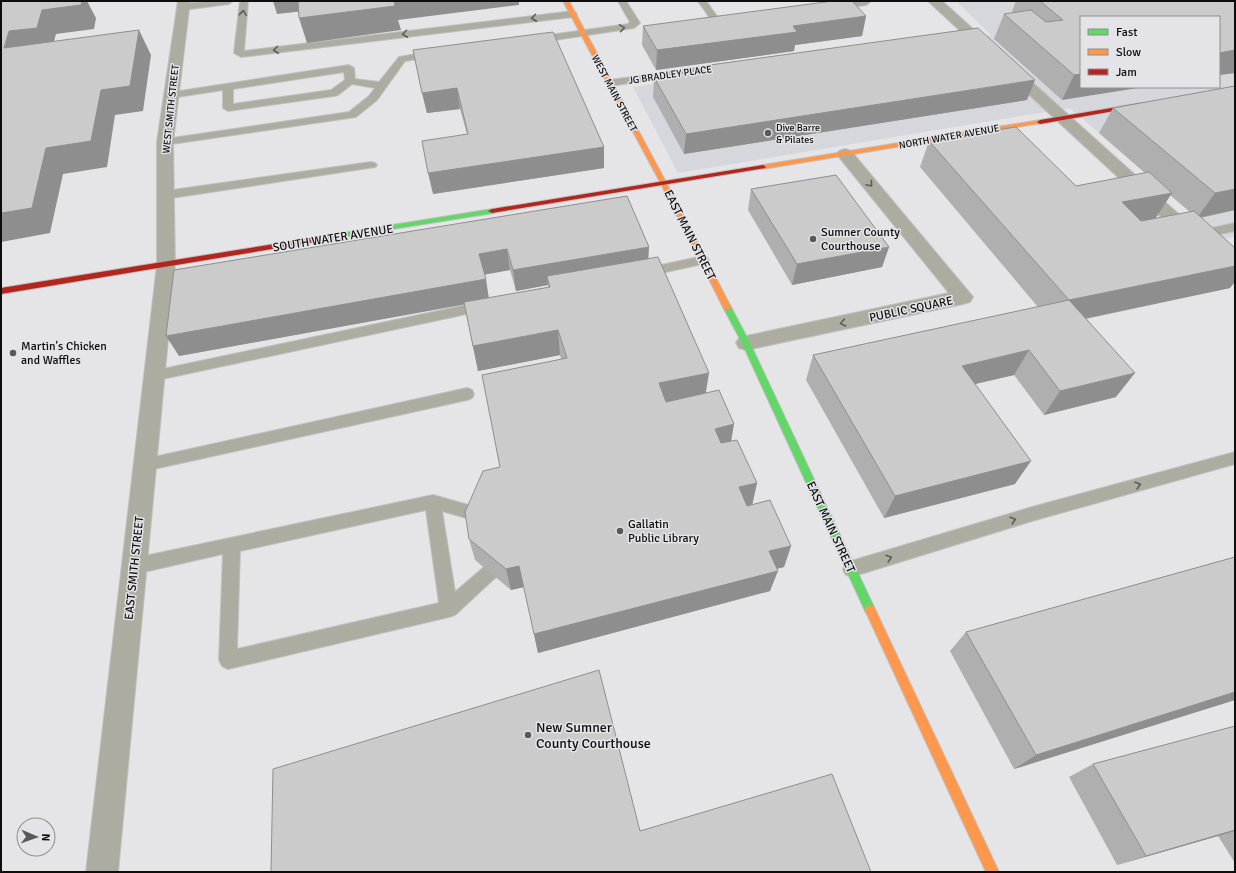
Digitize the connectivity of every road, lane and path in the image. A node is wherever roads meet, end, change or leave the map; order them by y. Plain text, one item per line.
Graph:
1 (230, 1) edge
2 (244, 1) edge
3 (566, 1) edge
4 (622, 1) edge
5 (702, 1) edge
6 (866, 1) edge
7 (934, 1) edge
8 (184, 4) edge
9 (827, 7) edge
10 (573, 14) junction
11 (741, 19) edge
12 (968, 32) junction
13 (583, 33) junction
14 (952, 34) edge
15 (528, 41) edge
16 (441, 53) edge
17 (742, 64) edge
18 (350, 81) junction
19 (610, 83) junction
20 (228, 86) junction
21 (383, 86) junction
22 (171, 95) junction
23 (1148, 104) edge
24 (1062, 117) junction
25 (165, 142) junction
26 (845, 154) junction
27 (371, 165) dead end
28 (664, 184) junction
29 (165, 195) junction
30 (1235, 227) edge
31 (1192, 236) junction
32 (704, 260) junction
33 (166, 265) junction
34 (1232, 268) edge
35 (634, 275) edge
36 (1, 291) edge
37 (494, 304) edge
38 (746, 343) junction
39 (153, 376) junction
40 (467, 394) dead end
41 (1230, 459) edge
42 (145, 465) junction
43 (433, 502) junction
44 (480, 514) edge
45 (232, 545) junction
46 (135, 566) junction
47 (851, 570) junction
48 (490, 572) edge
49 (449, 609) junction
50 (102, 872) edge
51 (993, 872) edge

1 - 8 lane
10 -> 2 lane
3 - 10 main road, WEST MAIN STREET
13 -> 4 lane
5 - 11 lane
6 - 9 lane
7 - 12 street
8 - 22 street, WEST SMITH STREET
10 - 13 main road, WEST MAIN STREET
12 - 14 lane
12 - 24 street
13 - 15 lane
13 - 19 main road, WEST MAIN STREET
16 - 21 lane
17 - 19 lane, JG BRADLEY PLACE
18 - 20 lane
18 - 20 lane
18 - 21 lane
19 - 28 main road, WEST MAIN STREET
20 - 22 lane
21 - 25 lane
22 - 25 street, WEST SMITH STREET
23 - 24 main road, NORTH WATER AVENUE
24 - 26 main road, NORTH WATER AVENUE
24 - 31 street
25 - 29 street, WEST SMITH STREET
26 - 28 main road, NORTH WATER AVENUE
26 -> 38 street, PUBLIC SQUARE
27 - 29 lane
28 - 32 main road, EAST MAIN STREET
28 - 33 main road, SOUTH WATER AVENUE
29 - 33 street, WEST SMITH STREET
30 - 31 lane
31 - 34 street
32 - 35 lane
32 - 38 main road, EAST MAIN STREET
33 - 36 main road, SOUTH WATER AVENUE
33 - 39 street, EAST SMITH STREET
37 - 39 lane
38 - 47 main road, EAST MAIN STREET
39 - 42 street, EAST SMITH STREET
40 - 42 lane
47 -> 41 lane
42 - 46 street, EAST SMITH STREET
43 - 44 lane
43 - 45 lane
43 - 49 lane
45 - 46 lane
45 - 49 lane
46 - 50 street, EAST SMITH STREET
47 - 51 main road, EAST MAIN STREET
48 - 49 lane

